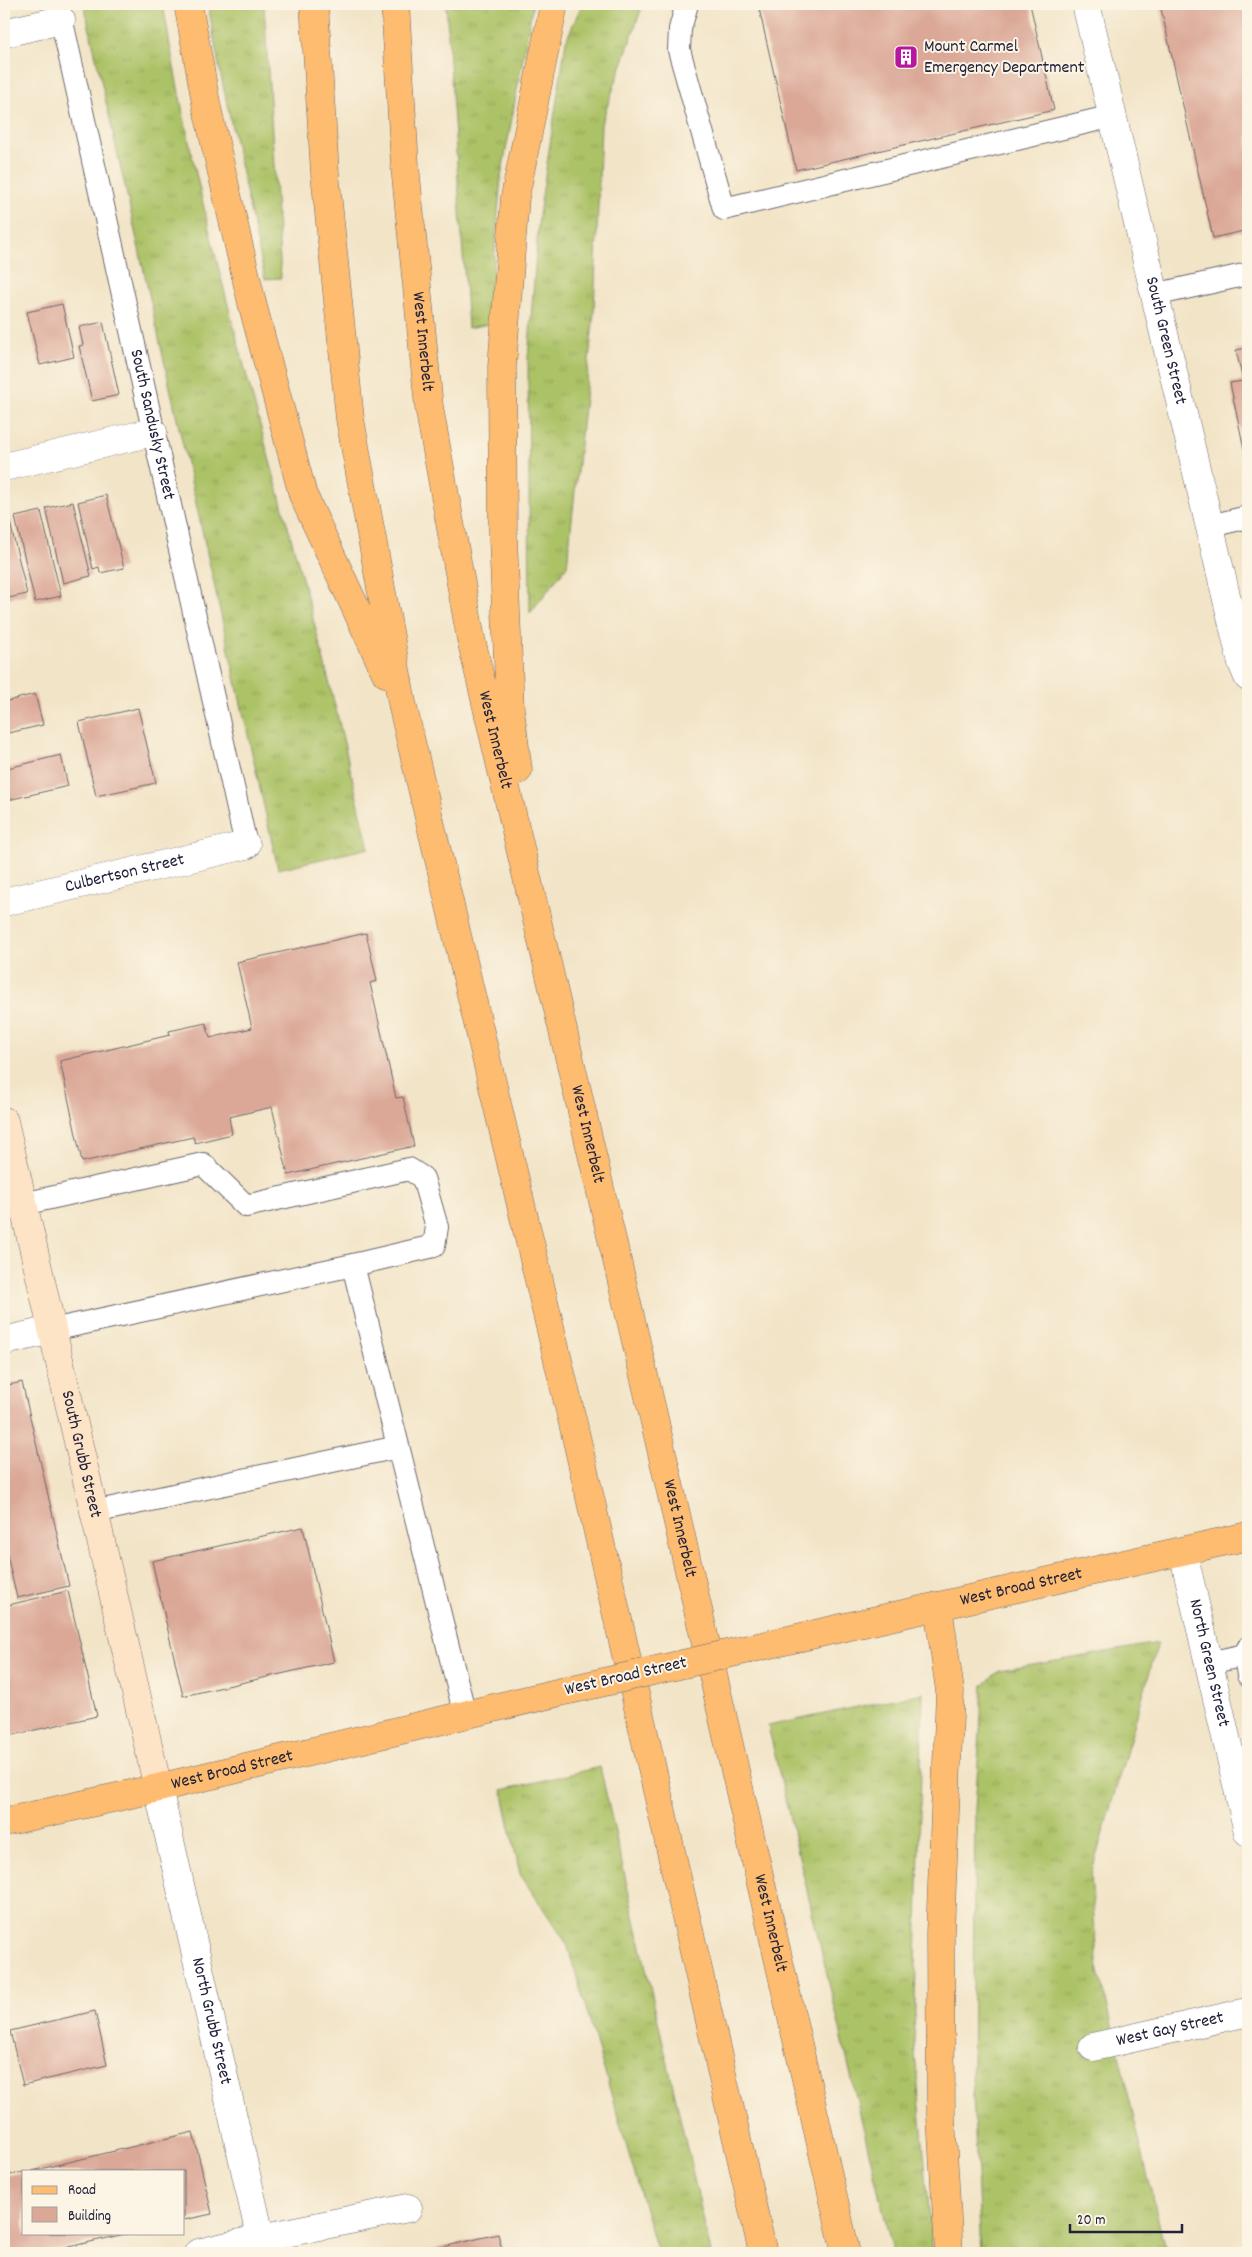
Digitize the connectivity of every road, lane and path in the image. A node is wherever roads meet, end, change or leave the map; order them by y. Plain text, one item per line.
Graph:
1 (188, 4) edge
2 (314, 4) edge
3 (395, 4) edge
4 (554, 4) edge
5 (687, 4) edge
6 (1086, 4) edge
7 (60, 12) edge
8 (4, 33) edge
9 (1113, 116) junction
10 (1248, 274) edge
11 (1154, 295) junction
12 (153, 432) junction
13 (4, 467) edge
14 (1248, 517) edge
15 (1210, 526) junction
16 (1248, 677) edge
17 (403, 708) junction
18 (246, 845) joint
19 (4, 902) edge
20 (536, 913) junction
21 (4, 1121) edge
22 (23, 1204) junction
23 (353, 1265) junction
24 (52, 1330) junction
25 (4, 1341) edge
26 (398, 1447) junction
27 (94, 1512) junction
28 (1248, 1536) edge
29 (1183, 1552) junction
30 (938, 1606) junction
31 (1247, 1659) edge
32 (1209, 1663) junction
33 (465, 1715) junction
34 (1242, 1777) edge
35 (158, 1788) junction
36 (4, 1822) edge
37 (1248, 1832) edge
38 (1248, 2012) edge
39 (1093, 2047) dead end
40 (408, 2208) dead end
41 (262, 2246) edge
42 (198, 2253) edge
43 (763, 2253) edge
44 (846, 2253) edge
45 (949, 2253) edge

1 - 17 main road
2 - 17 main road
3 - 20 main road, West Innerbelt
4 - 20 main road
5 - 9 lane
6 - 9 street, South Green Street
7 - 8 street
7 - 12 lane, South Sandusky Street
9 - 11 street, South Green Street
10 - 11 lane
11 - 15 street, South Green Street
12 - 13 street
12 - 18 lane, South Sandusky Street
14 - 15 lane
15 - 16 street, South Green Street
17 - 43 main road
18 - 19 street, Culbertson Street
20 - 44 main road, West Innerbelt
21 - 22 street, South Grubb Street
22 - 23 lane
22 - 24 street, South Grubb Street
23 - 24 lane
23 - 26 lane
24 - 25 street
24 - 27 street, South Grubb Street
26 - 27 lane
26 - 33 lane
27 - 35 street, South Grubb Street
28 - 29 main road, West Broad Street
29 - 30 main road, West Broad Street
29 - 32 street, North Green Street
30 - 33 main road, West Broad Street, bridge
30 - 45 main road
31 - 32 lane
32 - 34 street, North Green Street
33 - 35 main road, West Broad Street
34 - 37 street, North Green Street
35 - 36 main road, West Broad Street
35 - 41 street, North Grubb Street
38 - 39 street, West Gay Street
40 - 41 street
41 - 42 street

